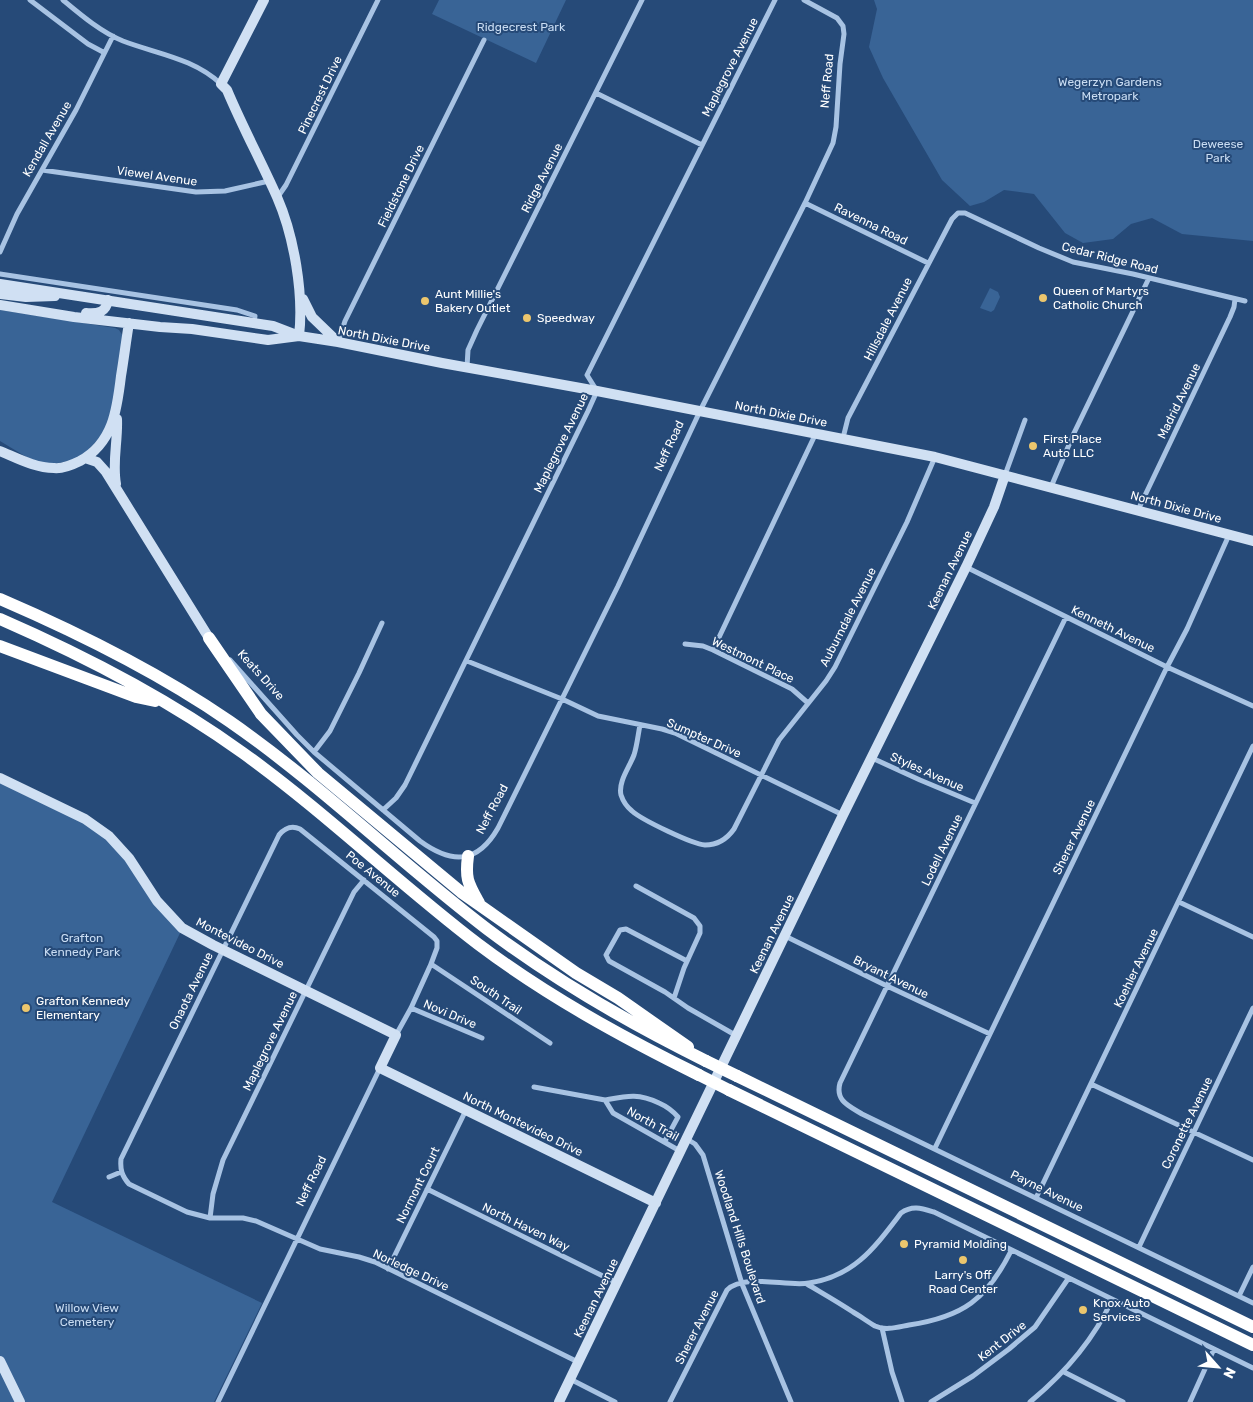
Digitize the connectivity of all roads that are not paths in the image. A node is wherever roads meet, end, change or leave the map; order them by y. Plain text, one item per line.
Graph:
1 (30, 0) edge
2 (63, 0) edge
3 (264, 0) edge
4 (378, 0) edge
5 (642, 0) edge
6 (775, 0) edge
7 (804, 0) edge
8 (113, 36) junction
9 (484, 40) dead end
10 (103, 52) junction
11 (221, 84) junction
12 (596, 93) junction
13 (702, 145) junction
14 (42, 170) junction
15 (269, 181) junction
16 (277, 198) junction
17 (805, 203) junction
18 (958, 214) joint
19 (0, 252) edge
20 (928, 263) junction
21 (0, 274) edge
22 (1149, 278) junction
23 (0, 284) edge
24 (300, 291) junction
25 (0, 294) edge
26 (69, 294) junction
27 (109, 295) junction
28 (1234, 300) junction
29 (1245, 301) dead end
30 (0, 305) edge
31 (50, 313) junction
32 (129, 323) junction
33 (254, 323) junction
34 (230, 334) junction
35 (300, 336) junction
36 (338, 342) junction
37 (467, 368) junction
38 (597, 391) junction
39 (116, 411) junction
40 (700, 411) junction
41 (1025, 420) dead end
42 (816, 433) junction
43 (844, 438) junction
44 (0, 445) edge
45 (0, 451) edge
46 (0, 455) edge
47 (13, 456) junction
48 (935, 457) junction
49 (85, 458) junction
50 (1005, 475) junction
51 (1051, 487) junction
52 (116, 488) junction
53 (1138, 510) junction
54 (1229, 534) junction
55 (1253, 541) edge
56 (966, 567) junction
57 (0, 599) edge
58 (1066, 617) junction
59 (0, 619) edge
60 (382, 623) dead end
61 (210, 638) junction
62 (685, 644) dead end
63 (0, 646) edge
64 (713, 650) junction
65 (467, 661) junction
66 (1167, 667) junction
67 (562, 699) junction
68 (167, 703) junction
69 (808, 703) junction
70 (1253, 706) edge
71 (640, 725) junction
72 (1253, 746) edge
73 (314, 752) junction
74 (872, 758) junction
75 (761, 775) junction
76 (0, 778) edge
77 (975, 803) junction
78 (383, 810) junction
79 (843, 815) junction
80 (292, 827) joint
81 (468, 856) junction
82 (364, 880) junction
83 (636, 886) dead end
84 (1179, 902) junction
85 (482, 907) junction
86 (785, 936) junction
87 (1253, 937) edge
88 (437, 944) joint
89 (222, 950) junction
90 (687, 961) junction
91 (431, 964) junction
92 (886, 986) junction
93 (306, 990) junction
94 (674, 998) junction
95 (411, 1008) junction
96 (1253, 1008) edge
97 (990, 1034) junction
98 (396, 1035) junction
99 (737, 1036) junction
100 (482, 1038) dead end
101 (550, 1044) dead end
102 (706, 1061) junction
103 (380, 1068) junction
104 (1091, 1084) junction
105 (534, 1087) dead end
106 (838, 1092) joint
107 (604, 1100) junction
108 (466, 1109) junction
109 (1193, 1133) junction
110 (687, 1138) junction
111 (665, 1141) junction
112 (935, 1148) junction
113 (681, 1151) junction
114 (1253, 1160) edge
115 (121, 1172) junction
116 (109, 1177) dead end
117 (427, 1189) junction
118 (1036, 1198) junction
119 (656, 1203) junction
120 (210, 1218) junction
121 (296, 1239) junction
122 (1139, 1247) junction
123 (1011, 1251) junction
124 (1253, 1267) edge
125 (388, 1269) junction
126 (1068, 1279) junction
127 (617, 1283) junction
128 (742, 1284) junction
129 (807, 1284) junction
130 (1239, 1296) junction
131 (1112, 1300) junction
132 (1253, 1303) edge
133 (1253, 1327) edge
134 (882, 1328) junction
135 (1253, 1345) edge
136 (1214, 1350) junction
137 (0, 1361) edge
138 (578, 1362) junction
139 (1253, 1368) edge
140 (1064, 1372) junction
141 (570, 1379) junction
142 (20, 1402) edge
143 (218, 1402) edge
144 (559, 1402) edge
145 (615, 1402) edge
146 (670, 1402) edge
147 (791, 1402) edge
148 (902, 1402) edge
149 (931, 1402) edge
150 (1030, 1402) edge
151 (1123, 1402) edge
152 (1190, 1402) edge

1 - 10 street
2 - 8 street
3 - 11 main road
4 - 16 street, Pinecrest Drive
5 - 12 street, Ridge Avenue
6 - 13 street, Maplegrove Avenue
7 - 17 street, Neff Road
8 - 10 street, Kendall Avenue
8 - 11 street
9 - 36 street, Fieldstone Drive
10 - 14 street, Kendall Avenue
11 - 15 main road
12 - 13 street
12 - 37 street, Ridge Avenue
13 - 38 street, Maplegrove Avenue
14 - 15 street, Viewel Avenue
14 - 19 street, Kendall Avenue
15 - 16 main road
16 - 24 main road
17 - 20 street, Ravenna Road
17 - 40 street, Neff Road
18 - 20 street, Hillsdale Avenue
18 - 22 street, Cedar Ridge Road
20 - 43 street, Hillsdale Avenue
21 - 27 street
22 - 28 street, Cedar Ridge Road
22 - 51 street
23 - 26 main road, North Dixie Drive
24 - 35 main road
24 - 36 main road
25 - 26 main road
26 - 27 main road, North Dixie Drive
27 - 31 main road
27 - 33 main road, North Dixie Drive
28 - 29 street, Cedar Ridge Road
28 - 53 street, Madrid Avenue
30 - 31 main road, North Dixie Drive
31 - 32 main road, North Dixie Drive
32 - 34 main road, North Dixie Drive
32 - 39 main road
33 - 34 main road
33 - 35 main road, North Dixie Drive
34 - 35 main road, North Dixie Drive
35 - 36 main road, North Dixie Drive
36 - 37 main road, North Dixie Drive
37 - 38 main road, North Dixie Drive
38 - 40 main road, North Dixie Drive
38 - 65 street, Maplegrove Avenue
39 - 49 main road
39 - 52 main road
40 - 42 main road, North Dixie Drive
40 - 67 street, Neff Road
41 - 50 street
42 - 43 main road, North Dixie Drive
42 - 64 street
43 - 48 main road, North Dixie Drive
44 - 47 main road
45 - 47 main road
46 - 47 main road
47 - 49 main road
48 - 50 main road, North Dixie Drive
48 - 69 street, Auburndale Avenue
49 - 52 main road, Keats Drive
50 - 51 main road, North Dixie Drive
50 - 56 main road, Keenan Avenue
51 - 53 main road, North Dixie Drive
52 - 61 main road, Keats Drive
53 - 54 main road, North Dixie Drive
54 - 55 main road, North Dixie Drive
54 - 66 street, Sherer Avenue
56 - 58 street, Kenneth Avenue
56 - 74 main road, Keenan Avenue
57 - 102 highway
58 - 66 street, Kenneth Avenue
58 - 77 street, Lodell Avenue
59 - 68 highway
60 - 73 street
61 - 73 street, Keats Drive
61 - 85 highway
62 - 64 street, Westmont Place
63 - 68 highway
64 - 69 street, Westmont Place
65 - 67 street, Sumpter Drive
65 - 78 street, Maplegrove Avenue
66 - 70 street, Kenneth Avenue
66 - 97 street, Sherer Avenue
67 - 71 street, Sumpter Drive
67 - 81 street, Neff Road
68 - 135 highway, bridge
69 - 75 street, Auburndale Avenue
71 - 75 street, Sumpter Drive
71 - 75 street, Auburndale Avenue
72 - 84 street, Koehler Avenue
73 - 78 street, Keats Drive
74 - 77 street, Styles Avenue
74 - 79 main road, Keenan Avenue
75 - 79 street, Sumpter Drive
76 - 89 main road, Montevideo Drive
77 - 92 street, Lodell Avenue
78 - 81 street, Keats Drive
79 - 86 main road, Keenan Avenue
80 - 82 street, Poe Avenue
80 - 89 street, Onaota Avenue
81 - 85 highway
82 - 88 street, Poe Avenue
82 - 93 street, Maplegrove Avenue
83 - 90 street
84 - 87 street
84 - 104 street, Koehler Avenue
85 - 102 highway
86 - 92 street, Bryant Avenue
86 - 99 main road, Keenan Avenue
88 - 91 street, Neff Road
89 - 93 main road, Montevideo Drive
89 - 115 street, Onaota Avenue
90 - 94 street
90 - 94 street
91 - 95 street, Neff Road
91 - 101 street, South Trail
92 - 97 street, Bryant Avenue
92 - 106 street, Lodell Avenue
93 - 98 main road, Montevideo Drive
93 - 120 street, Maplegrove Avenue
94 - 99 street
95 - 98 street, Neff Road
95 - 100 street, Novi Drive
96 - 109 street, Coronette Avenue
97 - 112 street, Sherer Avenue
98 - 103 main road, Neff Road
99 - 110 main road, Keenan Avenue
102 - 133 highway, bridge
103 - 108 main road, North Montevideo Drive
103 - 121 street, Neff Road
104 - 109 street
104 - 118 street, Koehler Avenue
105 - 107 street
106 - 112 street, Payne Avenue
107 - 111 street, North Trail
107 - 111 street
108 - 117 street, Normont Court
108 - 119 main road, North Montevideo Drive
109 - 114 street
109 - 122 street, Coronette Avenue
110 - 113 main road, Keenan Avenue
110 - 128 street, Woodland Hills Boulevard
111 - 113 street, North Trail
112 - 118 street, Payne Avenue
113 - 119 main road, Keenan Avenue
115 - 116 street
115 - 120 street, Norledge Drive
117 - 125 street, Normont Court
117 - 127 street, North Haven Way
118 - 122 street, Payne Avenue
119 - 127 main road, Keenan Avenue
120 - 121 street, Norledge Drive
121 - 125 street, Norledge Drive
121 - 143 street, Neff Road
122 - 130 street, Payne Avenue
123 - 126 street
123 - 129 street
123 - 134 street
124 - 130 street
125 - 138 street, Norledge Drive
126 - 131 street
126 - 149 street, Kent Drive
127 - 138 main road, Keenan Avenue
128 - 129 street
128 - 146 street, Sherer Avenue
128 - 147 street, Woodland Hills Boulevard
129 - 134 street
130 - 132 street, Payne Avenue
131 - 136 street
131 - 140 street
134 - 148 street
136 - 139 street
136 - 152 street
137 - 142 main road
138 - 141 main road, Keenan Avenue
140 - 150 street
140 - 151 street
141 - 144 main road, Keenan Avenue
141 - 145 street

